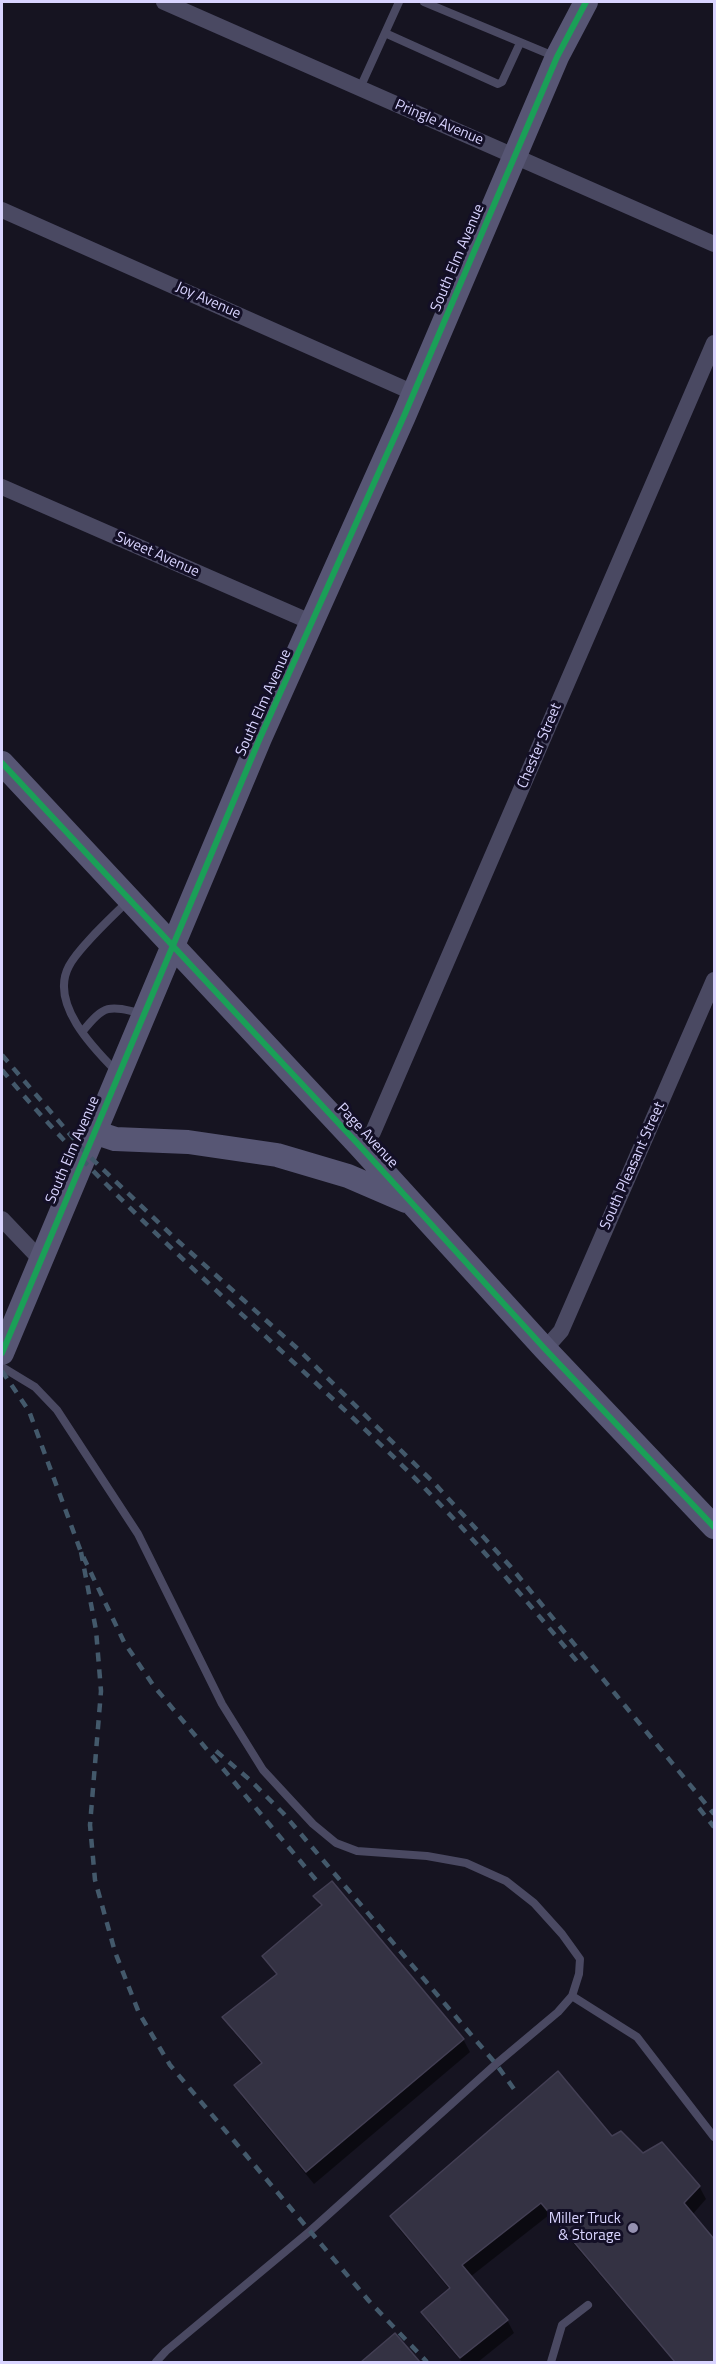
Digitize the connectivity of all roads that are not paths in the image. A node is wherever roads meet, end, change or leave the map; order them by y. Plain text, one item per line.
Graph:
1 (164, 2) edge
2 (399, 2) edge
3 (424, 2) edge
4 (586, 2) edge
5 (385, 33) junction
6 (520, 43) junction
7 (557, 57) junction
8 (360, 88) junction
9 (515, 155) junction
10 (2, 210) edge
11 (714, 244) edge
12 (714, 343) edge
13 (414, 393) junction
14 (2, 487) edge
15 (313, 623) junction
16 (2, 763) edge
17 (128, 900) junction
18 (172, 945) junction
19 (714, 980) edge
20 (143, 1014) junction
21 (82, 1032) junction
22 (119, 1074) junction
23 (94, 1132) junction
24 (358, 1144) junction
25 (414, 1205) junction
26 (2, 1219) edge
27 (41, 1260) junction
28 (545, 1349) junction
29 (2, 1353) edge
30 (2, 1367) edge
31 (711, 1516) edge
32 (572, 1996) junction
33 (714, 2137) edge
34 (588, 2305) dead end
35 (156, 2362) edge
36 (551, 2362) edge

1 - 8 street, Pringle Avenue
2 - 5 lane
3 - 6 lane
4 - 7 street, South Elm Avenue
5 - 6 lane
5 - 8 lane
6 - 7 lane
7 - 9 street, South Elm Avenue
8 - 9 street, Pringle Avenue
9 - 11 street, Pringle Avenue
9 - 13 street, South Elm Avenue
10 - 13 street, Joy Avenue
12 - 24 street, Chester Street
13 - 15 street, South Elm Avenue
14 - 15 street, Sweet Avenue
15 - 18 street, South Elm Avenue
16 - 17 street, Page Avenue
17 - 18 street, Page Avenue
17 - 21 lane
18 - 20 street, South Elm Avenue
18 - 24 street, Page Avenue
19 - 28 street, South Pleasant Street
20 - 21 lane
20 - 22 street, South Elm Avenue
21 - 22 lane
22 - 23 street, South Elm Avenue
23 - 25 street
23 - 27 street, South Elm Avenue
24 - 25 street, Page Avenue
25 - 28 street, Page Avenue
26 - 27 street
27 - 29 street, South Elm Avenue
28 - 31 street, Page Avenue
30 - 32 lane
32 - 33 lane
32 - 35 lane
34 - 36 lane

